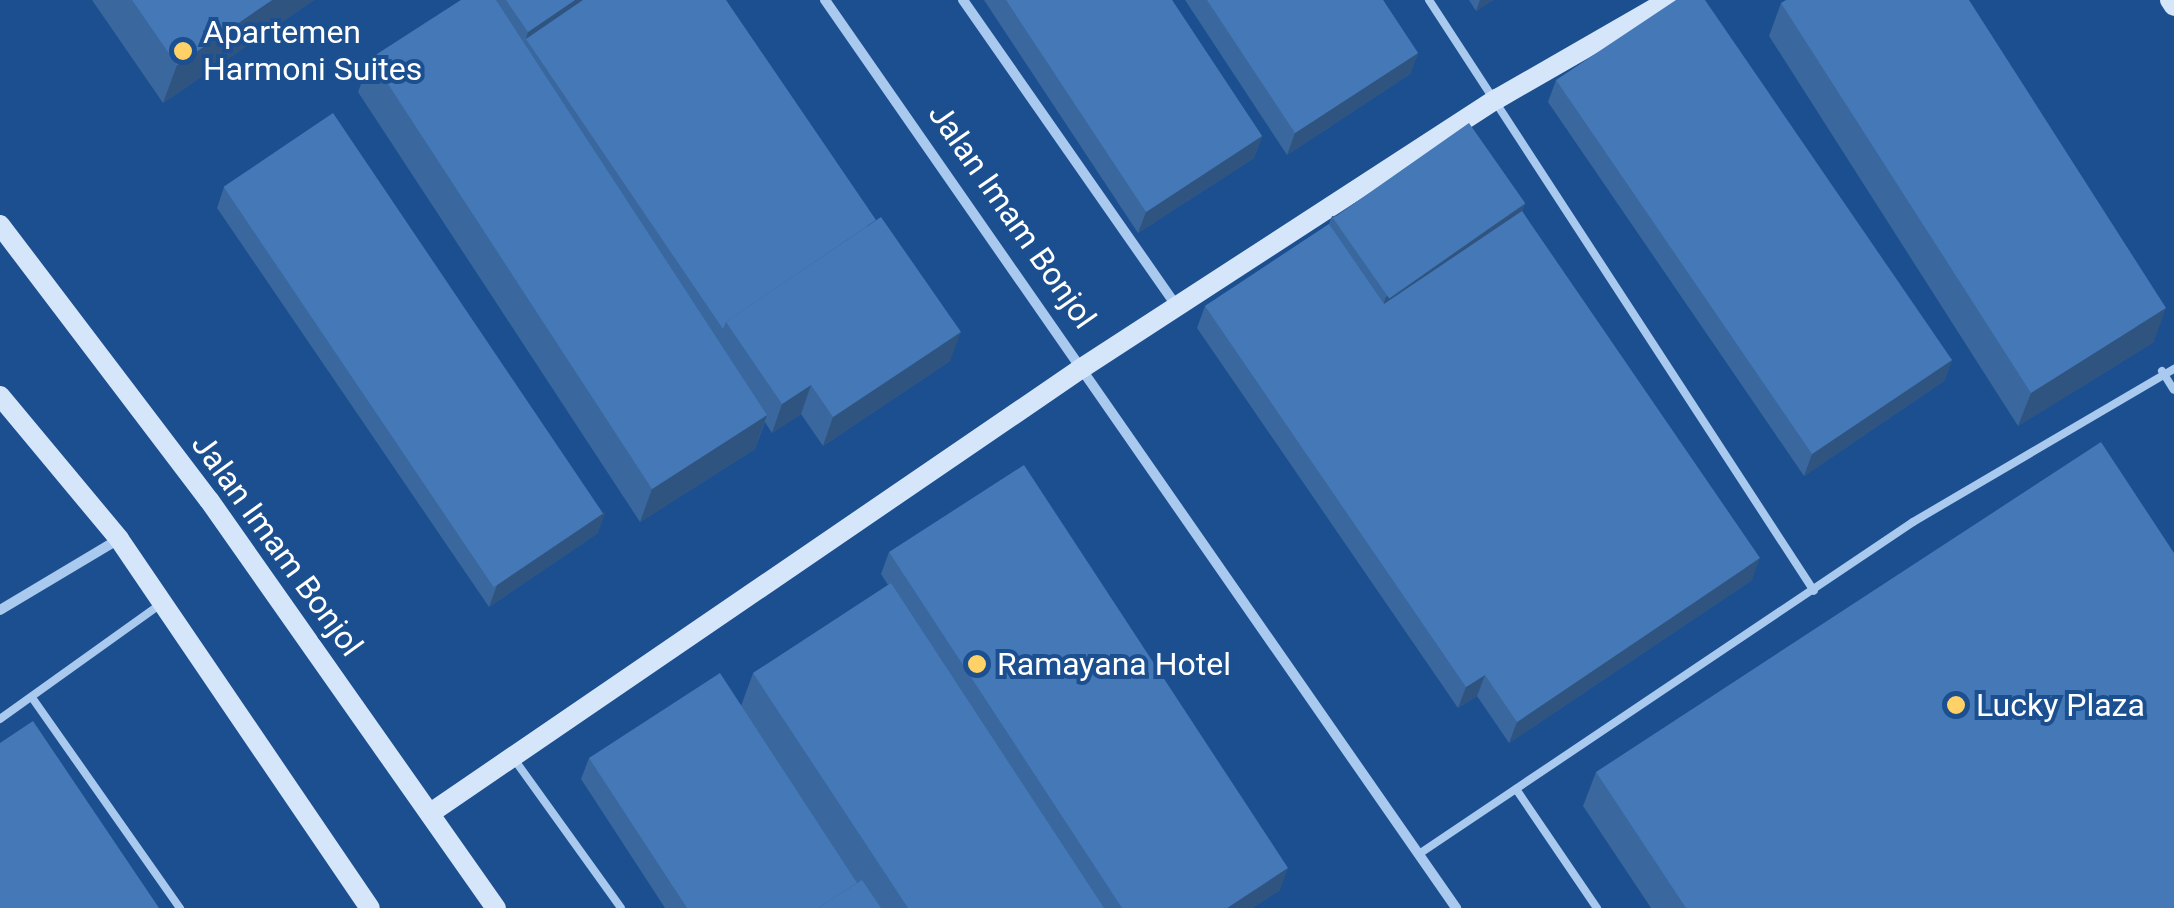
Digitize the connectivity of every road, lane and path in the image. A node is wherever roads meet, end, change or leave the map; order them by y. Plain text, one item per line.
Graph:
1 (825, 0) edge
2 (963, 0) edge
3 (1429, 0) edge
4 (1669, 0) edge
5 (1497, 99) junction
6 (0, 225) edge
7 (1176, 306) junction
8 (1082, 368) junction
9 (2174, 369) edge
10 (2162, 371) junction
11 (2174, 390) edge
12 (0, 396) edge
13 (119, 539) junction
14 (1814, 591) junction
15 (163, 603) junction
16 (0, 610) edge
17 (33, 699) junction
18 (0, 719) edge
19 (512, 756) junction
20 (1516, 789) junction
21 (432, 812) junction
22 (1418, 854) junction
23 (180, 908) edge
24 (370, 908) edge
25 (496, 908) edge
26 (621, 908) edge
27 (1456, 908) edge
28 (1597, 908) edge

1 - 8 street, Jalan Imam Bonjol
2 - 7 street
3 - 5 lane
4 - 5 street
5 - 7 street
5 - 14 lane
6 - 21 street, Jalan Imam Bonjol
7 - 8 street
8 - 19 street
8 - 22 street, Jalan Imam Bonjol
9 - 10 lane
10 - 11 lane
10 - 14 lane
12 - 13 street
13 - 15 street
13 - 16 street
14 - 20 lane
15 - 17 lane
15 - 24 street
17 - 18 lane
17 - 23 lane
19 - 21 street
19 - 26 lane
20 - 22 lane
20 - 28 lane
21 - 25 street, Jalan Imam Bonjol
22 - 27 street, Jalan Imam Bonjol

